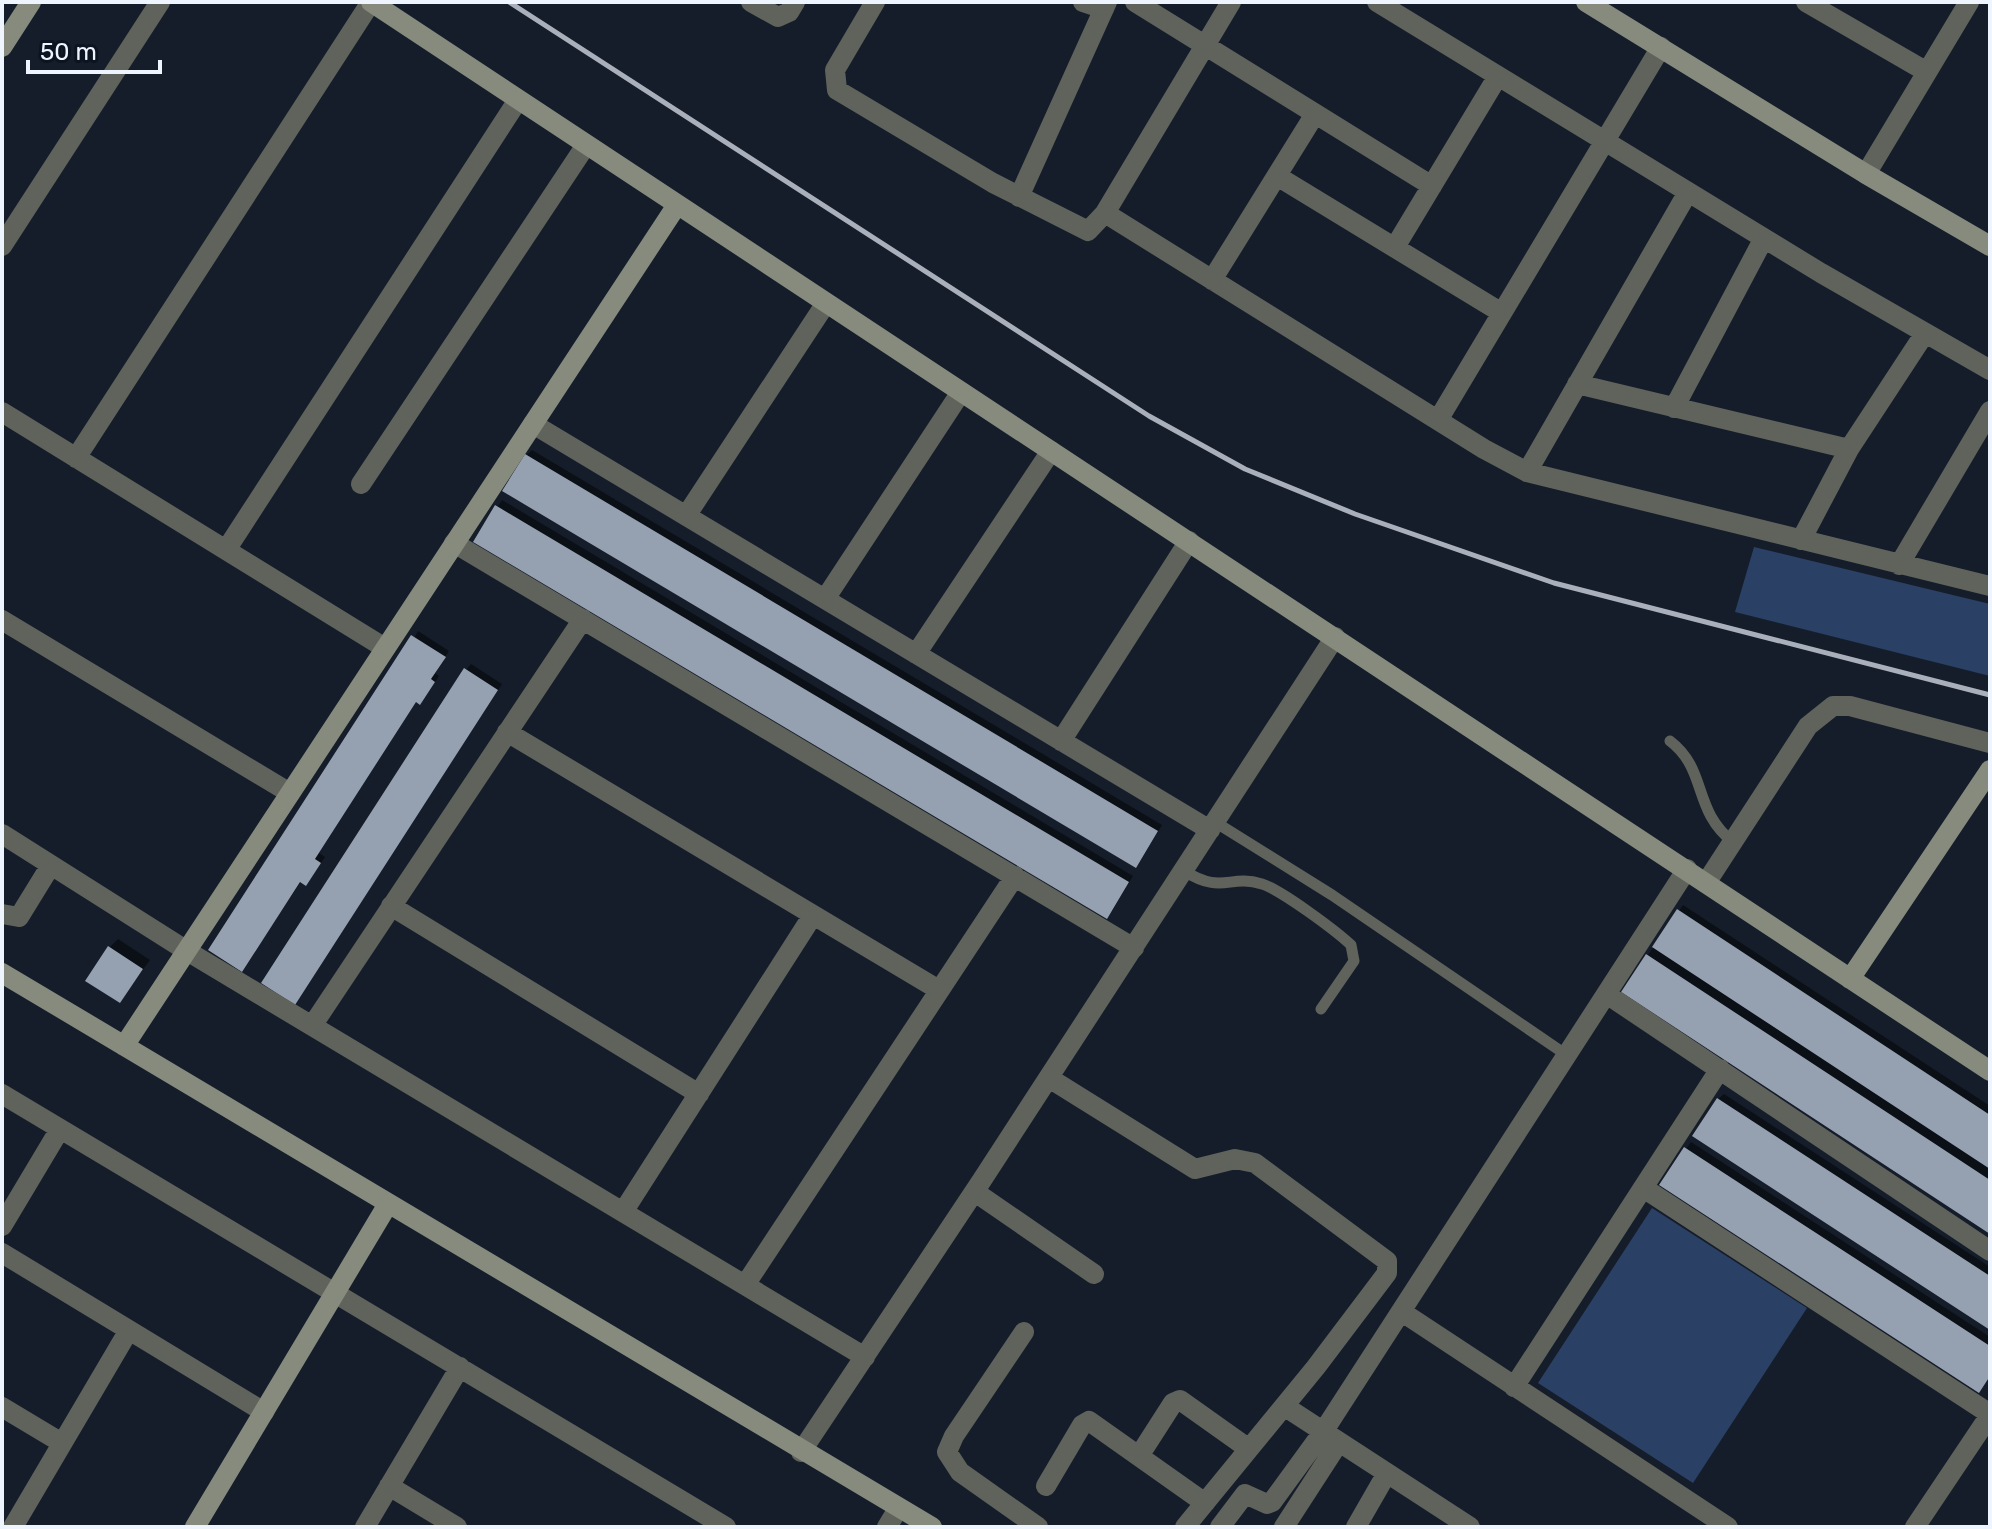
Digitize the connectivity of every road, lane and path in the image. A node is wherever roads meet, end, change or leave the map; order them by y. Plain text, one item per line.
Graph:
1 (160, 2) edge
2 (371, 2) edge
3 (751, 2) edge
4 (795, 2) edge
5 (875, 2) edge
6 (1083, 2) edge
7 (1135, 2) edge
8 (1231, 2) edge
9 (1377, 2) edge
10 (1586, 2) edge
11 (1806, 2) edge
12 (1969, 2) edge
13 (27, 3) edge
14 (1106, 5) edge
15 (1205, 45) junction
16 (2, 47) edge
17 (1661, 47) junction
18 (1927, 72) junction
19 (1498, 76) junction
20 (518, 100) junction
21 (1315, 114) junction
22 (1605, 141) junction
23 (586, 145) junction
24 (1866, 174) junction
25 (1277, 176) junction
26 (1432, 186) junction
27 (1688, 192) junction
28 (1019, 197) junction
29 (677, 205) junction
30 (1105, 213) junction
31 (1764, 238) junction
32 (1988, 239) edge
33 (2, 246) edge
34 (1395, 247) junction
35 (1212, 280) junction
36 (826, 303) junction
37 (1502, 313) junction
38 (1925, 333) junction
39 (1990, 370) edge
40 (1577, 384) junction
41 (961, 392) junction
42 (1674, 408) junction
43 (1990, 411) edge
44 (2, 412) edge
45 (1438, 420) junction
46 (533, 424) junction
47 (1849, 449) junction
48 (1051, 451) junction
49 (76, 458) junction
50 (1527, 472) junction
51 (361, 484) dead end
52 (686, 516) junction
53 (1801, 540) junction
54 (1189, 541) junction
55 (454, 543) junction
56 (226, 550) junction
57 (1899, 565) junction
58 (1990, 586) edge
59 (825, 599) junction
60 (583, 619) junction
61 (2, 620) edge
62 (1335, 637) junction
63 (385, 648) junction
64 (916, 654) junction
65 (507, 732) junction
66 (1061, 741) junction
67 (1670, 741) dead end
68 (1990, 743) edge
69 (1990, 770) edge
70 (290, 793) junction
71 (1212, 826) junction
72 (2, 834) edge
73 (1733, 842) junction
74 (51, 865) junction
75 (1687, 869) junction
76 (1184, 871) junction
77 (1015, 876) junction
78 (1706, 883) junction
79 (391, 906) junction
80 (2, 914) edge
81 (813, 915) junction
82 (1134, 948) junction
83 (187, 951) junction
84 (2, 973) edge
85 (1850, 979) junction
86 (939, 990) junction
87 (1608, 995) junction
88 (1321, 1009) dead end
89 (312, 1026) junction
90 (124, 1046) junction
91 (1568, 1056) junction
92 (1720, 1069) junction
93 (1990, 1071) edge
94 (1049, 1078) junction
95 (2, 1094) edge
96 (699, 1094) junction
97 (60, 1129) junction
98 (1645, 1189) junction
99 (975, 1192) junction
100 (388, 1204) junction
101 (623, 1212) junction
102 (2, 1226) edge
103 (1990, 1251) edge
104 (2, 1253) edge
105 (1094, 1274) dead end
106 (745, 1285) junction
107 (335, 1292) junction
108 (1402, 1312) junction
109 (129, 1330) junction
110 (1024, 1332) dead end
111 (865, 1357) junction
112 (460, 1367) junction
113 (1514, 1387) junction
114 (1284, 1406) junction
115 (2, 1407) edge
116 (264, 1412) junction
117 (1990, 1415) edge
118 (1331, 1437) junction
119 (62, 1443) junction
120 (1249, 1449) junction
121 (801, 1452) junction
122 (1139, 1456) junction
123 (1387, 1473) junction
124 (389, 1486) junction
125 (1046, 1486) dead end
126 (1205, 1503) junction
127 (898, 1509) junction
128 (200, 1525) edge
129 (13, 1527) edge
130 (365, 1527) edge
131 (457, 1527) edge
132 (726, 1527) edge
133 (887, 1527) edge
134 (932, 1527) edge
135 (1038, 1527) edge
136 (1185, 1527) edge
137 (1220, 1527) edge
138 (1284, 1527) edge
139 (1356, 1527) edge
140 (1470, 1527) edge
141 (1728, 1527) edge
142 (1915, 1527) edge

1 - 33 street
2 - 20 street
2 - 49 street
3 - 4 street
5 - 28 street
6 - 14 street
7 - 15 street
8 - 15 street
9 - 19 street
10 - 17 street
11 - 18 street
12 - 18 street
13 - 16 street
14 - 28 street
15 - 21 street
15 - 30 street
17 - 22 street
17 - 24 street
18 - 24 street
19 - 22 street
19 - 26 street
20 - 23 street
20 - 56 street
21 - 25 street
21 - 26 street
22 - 27 street
22 - 37 street
23 - 29 street
23 - 51 street
24 - 32 street
25 - 34 street
25 - 35 street
26 - 34 street
27 - 31 street
27 - 40 street
28 - 30 street
29 - 36 street
29 - 46 street
30 - 35 street
31 - 38 street
31 - 42 street
34 - 37 street
35 - 45 street
36 - 41 street
36 - 52 street
37 - 45 street
38 - 39 street
38 - 47 street
40 - 42 street
40 - 50 street
41 - 48 street
41 - 59 street
42 - 47 street
43 - 57 street
44 - 49 street
45 - 50 street
46 - 52 street
46 - 55 street
47 - 53 street
48 - 54 street
48 - 64 street
49 - 56 street
50 - 53 street
52 - 59 street
53 - 57 street
54 - 62 street
54 - 66 street
55 - 60 street
55 - 63 street
56 - 63 street
57 - 58 street
59 - 64 street
60 - 65 street
60 - 77 street
61 - 70 street
62 - 71 street
62 - 75 street
63 - 70 street
64 - 66 street
65 - 79 street
65 - 81 street
66 - 71 street
67 - 73 lane
68 - 73 street
69 - 85 street
70 - 83 street
71 - 76 street
71 - 91 lane
72 - 74 street
73 - 78 street
74 - 80 street
74 - 83 street
75 - 78 street
75 - 87 street
76 - 82 street
76 - 88 lane
77 - 82 street
77 - 86 street
78 - 85 street
79 - 89 street
79 - 96 street
81 - 86 street
81 - 96 street
82 - 94 street
83 - 89 street
83 - 90 street
84 - 90 street
85 - 93 street
86 - 106 street
87 - 91 street
87 - 92 street
89 - 101 street
90 - 100 street
91 - 108 street
92 - 98 street
92 - 103 street
94 - 99 street
94 - 114 street
95 - 97 street
96 - 101 street
97 - 102 street
97 - 107 street
98 - 113 street
98 - 117 street
99 - 105 street
99 - 111 street
100 - 107 street
100 - 121 street
101 - 106 street
104 - 109 street
106 - 111 street
107 - 112 street
107 - 116 street
108 - 113 street
108 - 118 street
109 - 116 street
109 - 119 street
110 - 135 street
111 - 121 street
112 - 124 street
112 - 132 street
113 - 141 street
114 - 118 street
114 - 120 street
115 - 119 street
116 - 128 street
117 - 142 street
118 - 123 street
118 - 137 street
118 - 138 street
119 - 129 street
120 - 122 street
120 - 126 street
121 - 127 street
122 - 125 street
122 - 126 street
123 - 139 street
123 - 140 street
124 - 130 street
124 - 131 street
126 - 136 street
127 - 133 street
127 - 134 street

